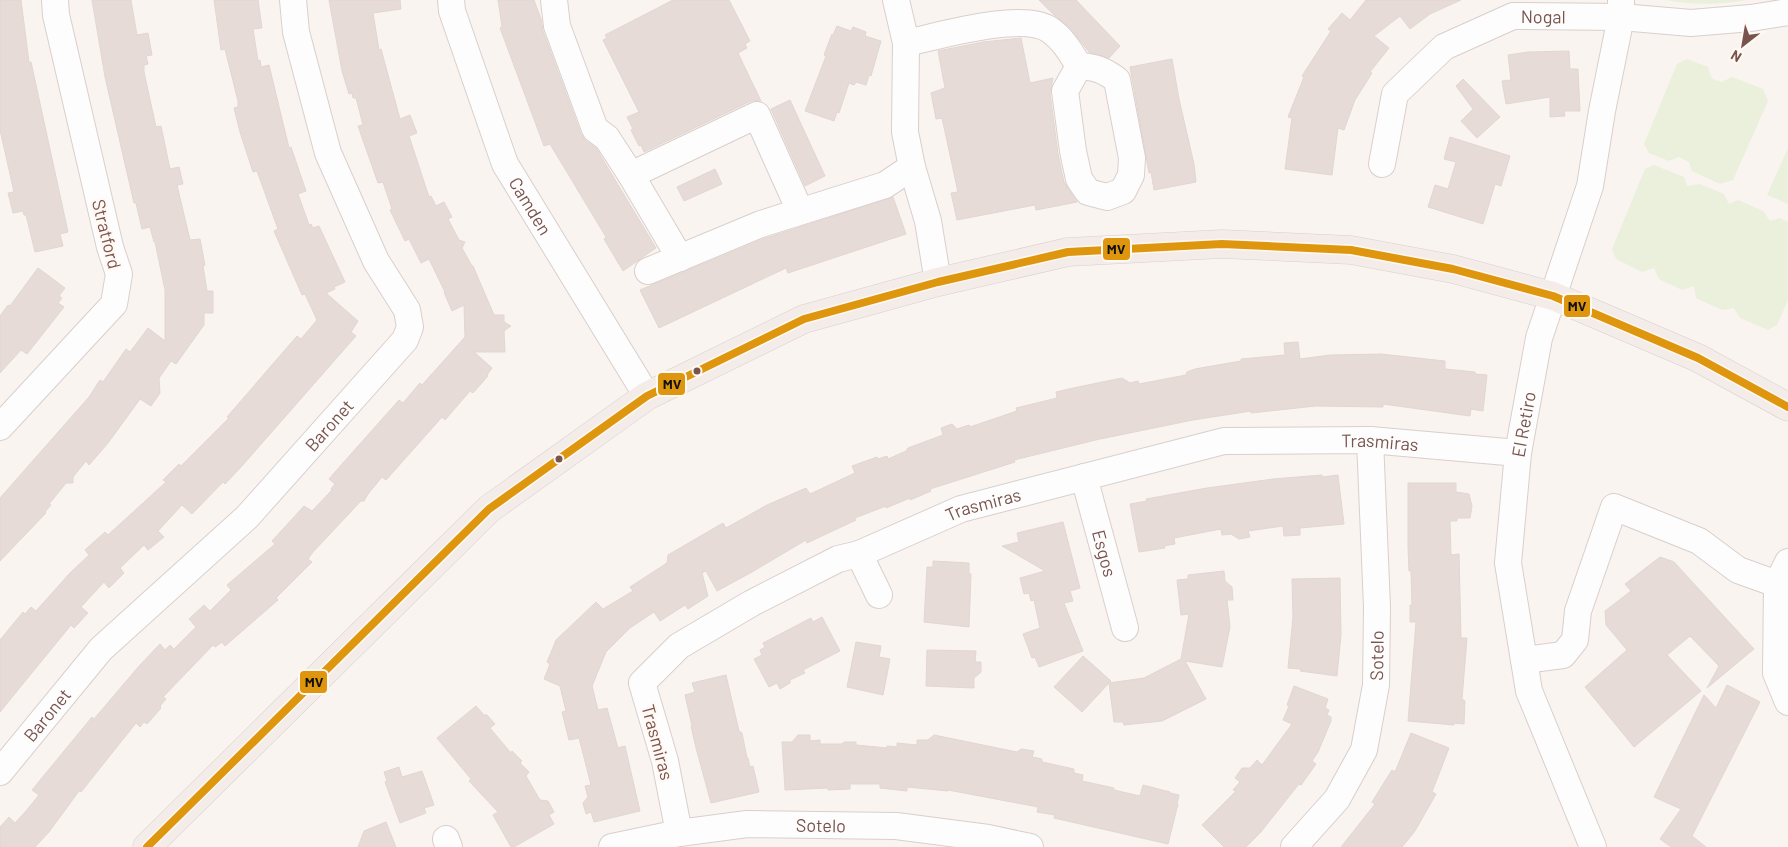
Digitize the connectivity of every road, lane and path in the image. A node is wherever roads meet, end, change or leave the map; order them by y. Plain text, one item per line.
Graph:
1 (55, 0) edge
2 (293, 0) edge
3 (450, 0) edge
4 (554, 0) edge
5 (896, 0) edge
6 (1621, 8) edge
7 (1788, 12) edge
8 (906, 43) junction
9 (1079, 66) dead end
10 (1382, 164) dead end
11 (912, 167) junction
12 (631, 175) junction
13 (800, 211) junction
14 (680, 258) junction
15 (648, 270) dead end
16 (938, 282) junction
17 (1553, 296) junction
18 (647, 396) junction
19 (1788, 407) edge
20 (0, 427) edge
21 (1370, 440) junction
22 (1518, 453) junction
23 (1084, 477) junction
24 (859, 554) junction
25 (1782, 573) edge
26 (879, 594) dead end
27 (1125, 628) dead end
28 (1524, 660) junction
29 (1788, 702) edge
30 (0, 772) edge
31 (679, 833) junction
32 (147, 847) edge
33 (612, 847) edge
34 (1030, 847) edge
35 (1294, 847) edge
36 (1593, 847) edge

1 - 20 street, Stratford
2 - 30 street, Baronet
3 - 18 street, Camden
4 - 12 street
5 - 8 street
6 - 7 street, Nogal
6 - 10 street, Nogal
6 - 17 street, El Retiro
8 - 9 street
8 - 11 street
11 - 13 street
11 - 16 street
12 - 13 street
12 - 14 street
13 - 14 street
14 - 15 street
16 - 17 main road
16 - 18 main road
17 - 19 main road
17 - 22 street, El Retiro
18 - 32 main road
21 - 22 street, Trasmiras
21 - 23 street, Trasmiras
21 - 35 street, Sotelo
22 - 28 street, El Retiro
23 - 24 street, Trasmiras
23 - 27 street, Esgos
24 - 26 street
24 - 31 street, Trasmiras
25 - 28 street
25 - 29 street
28 - 36 street, El Retiro
31 - 33 street, Sotelo
31 - 34 street, Sotelo

